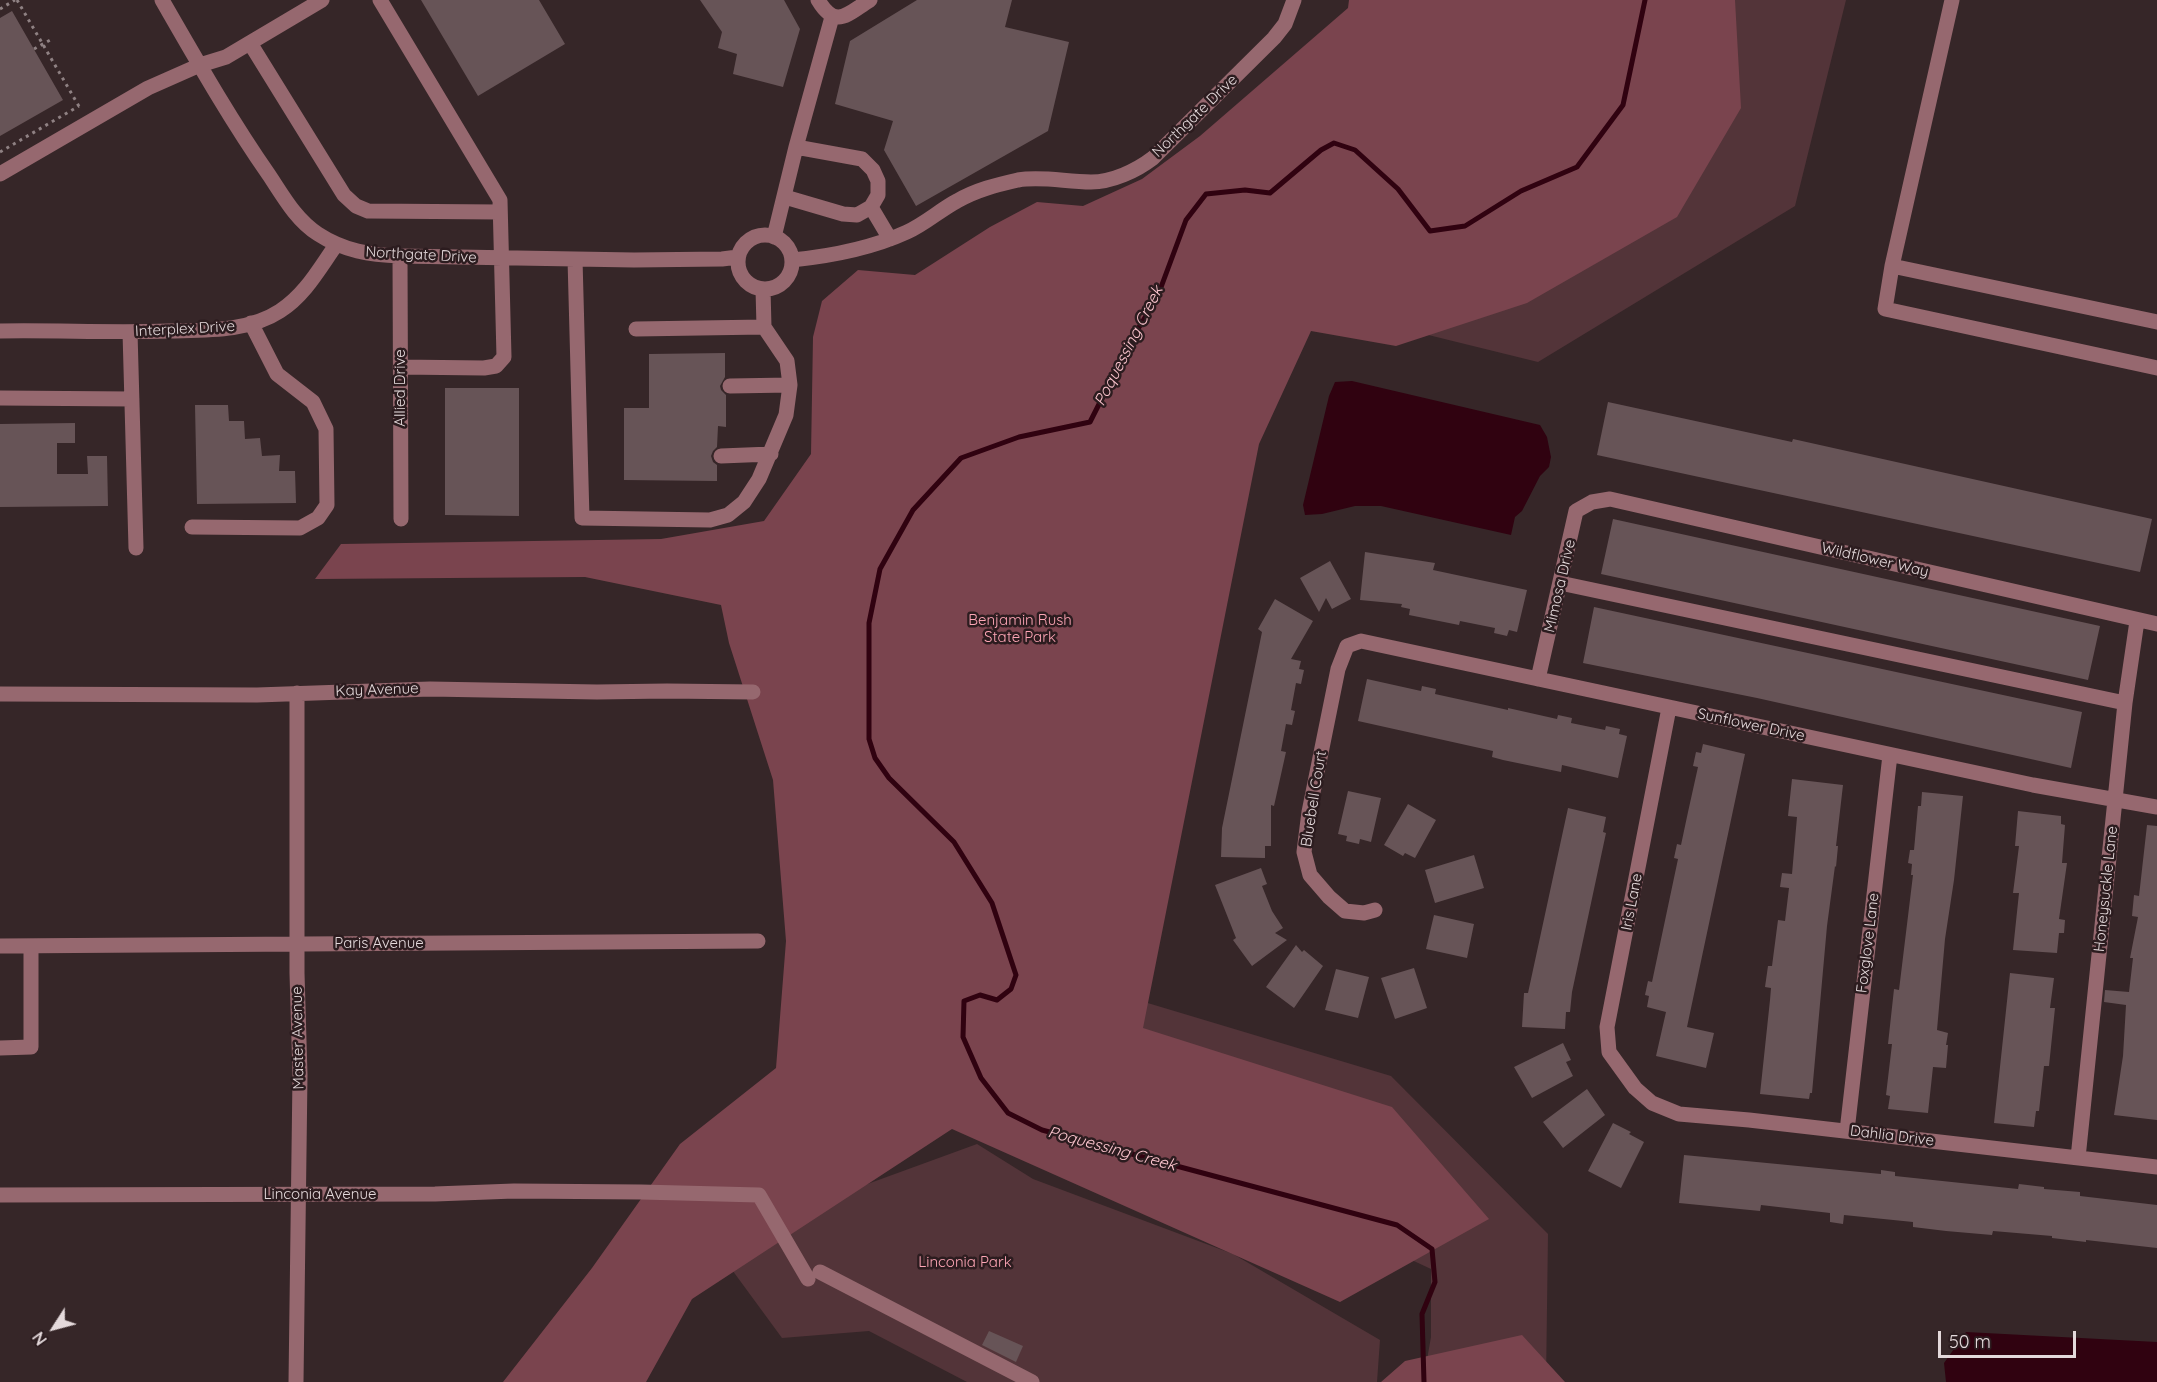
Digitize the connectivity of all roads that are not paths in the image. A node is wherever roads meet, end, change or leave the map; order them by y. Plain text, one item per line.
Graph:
1 (162, 0) edge
2 (322, 0) edge
3 (380, 0) edge
4 (818, 0) edge
5 (870, 0) edge
6 (1294, 0) edge
7 (1952, 0) edge
8 (832, 17) junction
9 (250, 43) junction
10 (200, 64) junction
11 (796, 147) junction
12 (0, 174) edge
13 (785, 197) junction
14 (871, 207) junction
15 (500, 212) junction
16 (774, 237) junction
17 (890, 239) junction
18 (336, 245) junction
19 (400, 256) junction
20 (738, 257) junction
21 (501, 259) junction
22 (575, 259) junction
23 (792, 260) junction
24 (1892, 266) junction
25 (763, 289) junction
26 (2157, 322) edge
27 (251, 323) junction
28 (764, 327) junction
29 (636, 328) dead end
30 (0, 331) edge
31 (130, 332) junction
32 (400, 367) junction
33 (2157, 368) edge
34 (790, 385) junction
35 (730, 386) dead end
36 (0, 398) edge
37 (132, 399) junction
38 (771, 454) junction
39 (721, 456) dead end
40 (1592, 502) joint
41 (401, 519) dead end
42 (192, 527) dead end
43 (136, 548) dead end
44 (1560, 583) junction
45 (2137, 621) junction
46 (2157, 624) edge
47 (1347, 646) joint
48 (1538, 679) junction
49 (753, 692) dead end
50 (297, 693) junction
51 (0, 694) edge
52 (2125, 703) junction
53 (1669, 708) junction
54 (1890, 755) junction
55 (2115, 800) junction
56 (2157, 807) edge
57 (1375, 910) dead end
58 (758, 941) dead end
59 (297, 943) junction
60 (0, 946) edge
61 (31, 947) junction
62 (0, 1048) edge
63 (1635, 1088) joint
64 (1846, 1131) junction
65 (2078, 1158) junction
66 (2157, 1167) edge
67 (298, 1193) junction
68 (0, 1195) edge
69 (296, 1382) edge
70 (1032, 1382) edge

1 - 10 street, Northgate Drive
2 - 9 street
3 - 15 street
4 - 8 street
5 - 8 street
6 - 17 street, Northgate Drive
7 - 24 street
8 - 11 street
9 - 10 street
9 - 15 street
10 - 12 street
10 - 18 street, Northgate Drive
11 - 13 street
11 - 14 street
13 - 14 street
13 - 16 street
14 - 17 street
15 - 21 street
16 - 20 street
16 - 23 street
17 - 23 street, Northgate Drive
18 - 19 street, Northgate Drive
18 - 27 street, Interplex Drive
19 - 21 street, Northgate Drive
19 - 32 street, Allied Drive
20 - 22 street, Northgate Drive
20 - 25 street
21 - 22 street, Northgate Drive
21 - 32 street
22 - 38 street
23 - 25 street
24 - 26 street
24 - 33 street
25 - 28 street
27 - 31 street, Interplex Drive
27 - 42 street
28 - 29 street
28 - 34 street
30 - 31 street, Interplex Drive
31 - 37 street
32 - 41 street, Allied Drive
34 - 35 street
34 - 38 street
36 - 37 street
37 - 43 street
38 - 39 street
40 - 44 street, Mimosa Drive
40 - 45 street, Wildflower Way
44 - 48 street, Mimosa Drive
44 - 52 street
45 - 46 street, Wildflower Way
45 - 52 street, Honeysuckle Lane
47 - 48 street, Sunflower Drive
47 - 57 street, Bluebell Court
48 - 53 street, Sunflower Drive
49 - 50 street, Kay Avenue
50 - 51 street, Kay Avenue
50 - 59 street, Master Avenue
52 - 55 street, Honeysuckle Lane
53 - 54 street, Sunflower Drive
53 - 63 street, Iris Lane
54 - 55 street, Sunflower Drive
54 - 64 street, Foxglove Lane
55 - 56 street, Sunflower Drive
55 - 65 street, Honeysuckle Lane
58 - 59 street, Paris Avenue
59 - 61 street, Paris Avenue
59 - 67 street, Master Avenue
60 - 61 street, Paris Avenue
61 - 62 street
63 - 64 street, Dahlia Drive
64 - 65 street, Dahlia Drive
65 - 66 street, Dahlia Drive
67 - 68 street, Linconia Avenue
67 - 69 street, Master Avenue
67 - 70 street, Linconia Avenue

